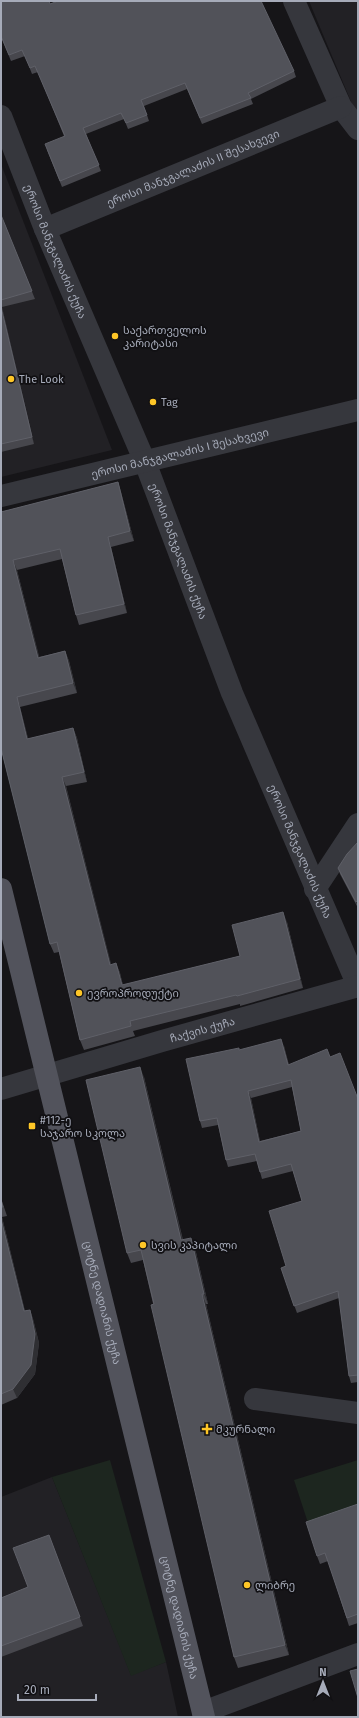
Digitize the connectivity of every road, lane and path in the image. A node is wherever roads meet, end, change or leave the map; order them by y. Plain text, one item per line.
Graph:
1 (294, 1) edge
2 (341, 107) junction
3 (1, 116) edge
4 (358, 129) edge
5 (45, 229) junction
6 (358, 410) edge
7 (145, 462) junction
8 (1, 496) edge
9 (358, 824) edge
10 (1, 889) edge
11 (315, 889) junction
12 (358, 986) edge
13 (47, 1075) junction
14 (1, 1089) edge
15 (255, 1399) dead end
16 (358, 1414) edge
17 (358, 1654) edge
18 (204, 1714) edge

1 - 2 street
2 - 4 street
2 - 5 street, ეროსი მანჯგალაძის II შესახვევი
3 - 5 street, ეროსი მანჯგალაძის ქუჩა
5 - 7 street, ეროსი მანჯგალაძის ქუჩა
6 - 7 street, ეროსი მანჯგალაძის I შესახვევი
7 - 8 street, ეროსი მანჯგალაძის I შესახვევი
7 - 11 street, ეროსი მანჯგალაძის ქუჩა
9 - 11 street
10 - 13 main road, ცოტნე დადიანის ქუჩა
11 - 12 street, ეროსი მანჯგალაძის ქუჩა
12 - 13 street, ჩაქვის ქუჩა
13 - 14 street, ჩაქვის ქუჩა
13 - 18 main road, ცოტნე დადიანის ქუჩა
15 - 16 street
17 - 18 street

